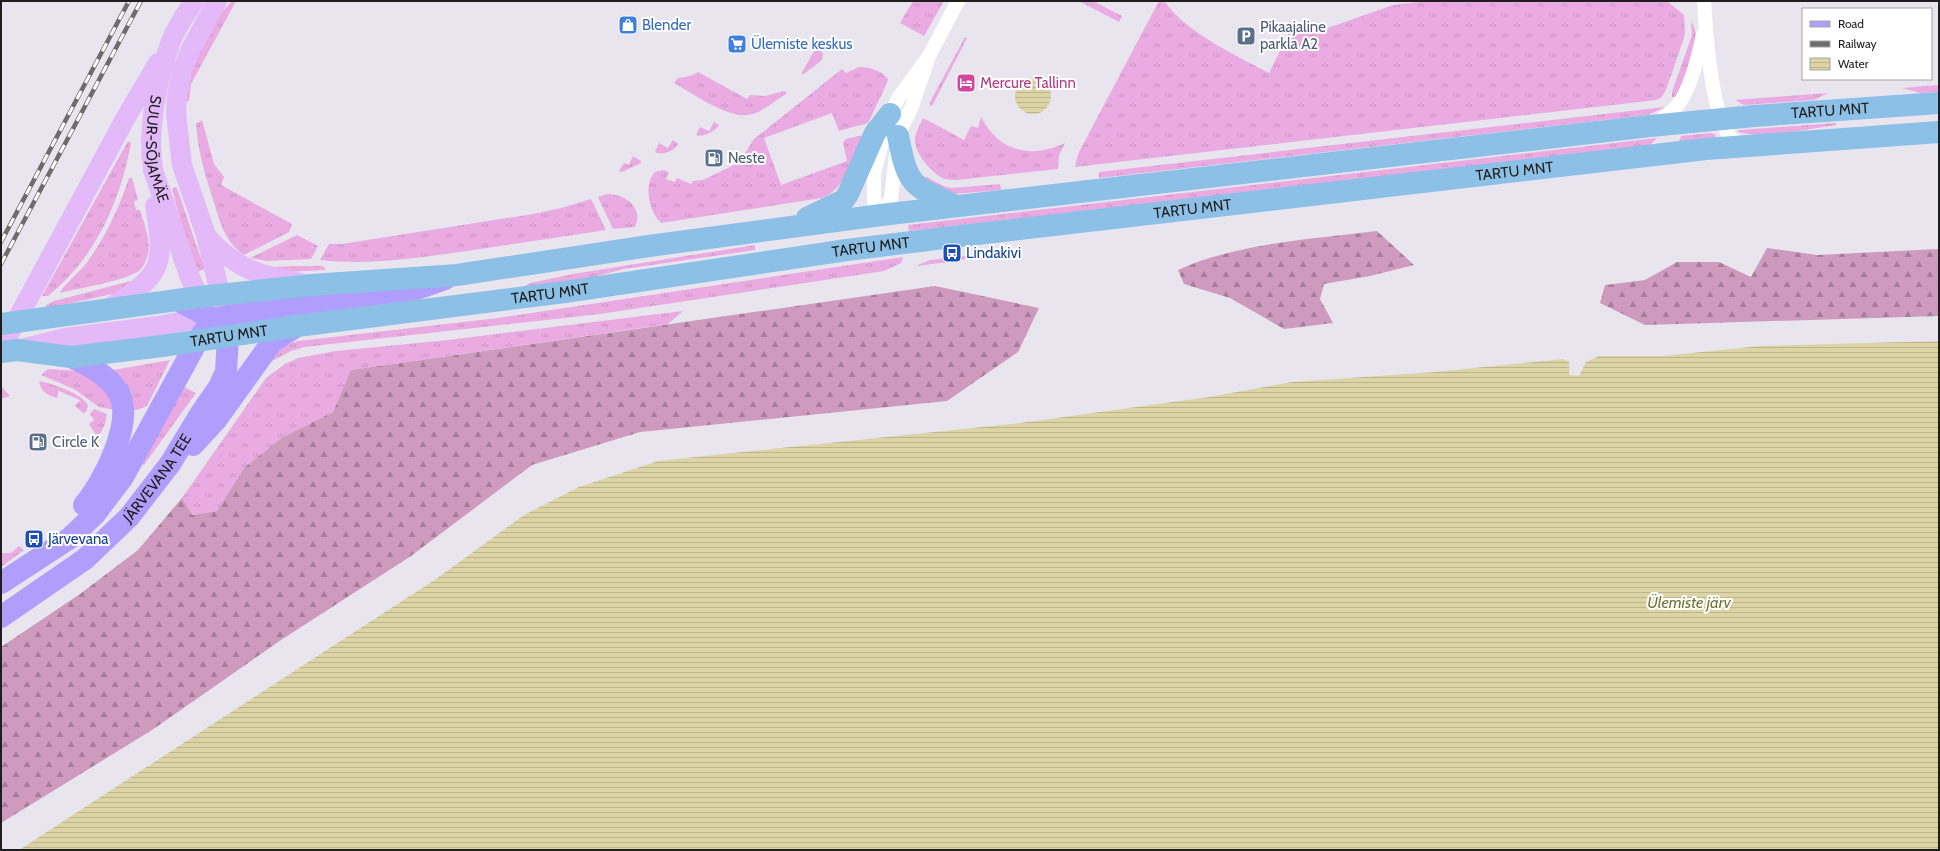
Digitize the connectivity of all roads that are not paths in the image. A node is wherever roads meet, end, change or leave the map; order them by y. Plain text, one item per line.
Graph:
1 (194, 1) edge
2 (217, 1) edge
3 (958, 1) edge
4 (1704, 1) edge
5 (1706, 25) junction
6 (172, 40) junction
7 (929, 56) junction
8 (1939, 103) edge
9 (890, 114) junction
10 (1721, 119) junction
11 (1650, 126) junction
12 (1939, 132) edge
13 (898, 136) junction
14 (1744, 146) junction
15 (153, 170) junction
16 (956, 206) junction
17 (881, 215) junction
18 (787, 227) junction
19 (206, 235) junction
20 (907, 243) junction
21 (847, 250) junction
22 (457, 275) junction
23 (312, 285) junction
24 (107, 310) junction
25 (216, 314) junction
26 (1, 324) edge
27 (297, 326) junction
28 (198, 340) junction
29 (6, 350) edge
30 (71, 357) junction
31 (170, 464) junction
32 (3, 582) edge
33 (1, 617) edge

1 - 6 main road, SUUR-SÕJAMÄE
2 - 19 main road, SUUR-SÕJAMÄE
3 - 7 street
4 - 5 street
5 - 10 street
5 - 11 street
6 - 15 main road, SUUR-SÕJAMÄE
6 - 29 main road
7 - 9 street
7 - 13 street
8 - 10 highway, TARTU MNT
9 - 17 street
9 - 18 highway
10 - 11 highway, TARTU MNT
10 - 14 street
11 - 16 highway, TARTU MNT
12 - 14 highway, TARTU MNT
13 - 16 highway
13 - 17 street
14 - 20 highway, TARTU MNT
15 - 24 main road
15 - 25 main road, SUUR-SÕJAMÄE
16 - 17 highway, TARTU MNT
17 - 18 highway, TARTU MNT
17 - 20 highway
17 - 21 highway
18 - 22 highway, TARTU MNT
19 - 23 main road
19 - 25 main road, SUUR-SÕJAMÄE
20 - 21 highway, TARTU MNT
21 - 27 highway, TARTU MNT
22 - 23 highway, TARTU MNT
22 - 25 main road
23 - 25 highway, TARTU MNT
24 - 25 highway, TARTU MNT
24 - 26 highway, TARTU MNT
25 - 27 highway, TARTU MNT
25 - 28 highway, TARTU MNT
25 - 29 main road
25 - 31 main road, JÄRVEVANA TEE
27 - 31 main road
28 - 30 highway, TARTU MNT
28 - 32 main road, JÄRVEVANA TEE
29 - 30 highway, TARTU MNT
30 - 32 main road
31 - 33 main road, JÄRVEVANA TEE

